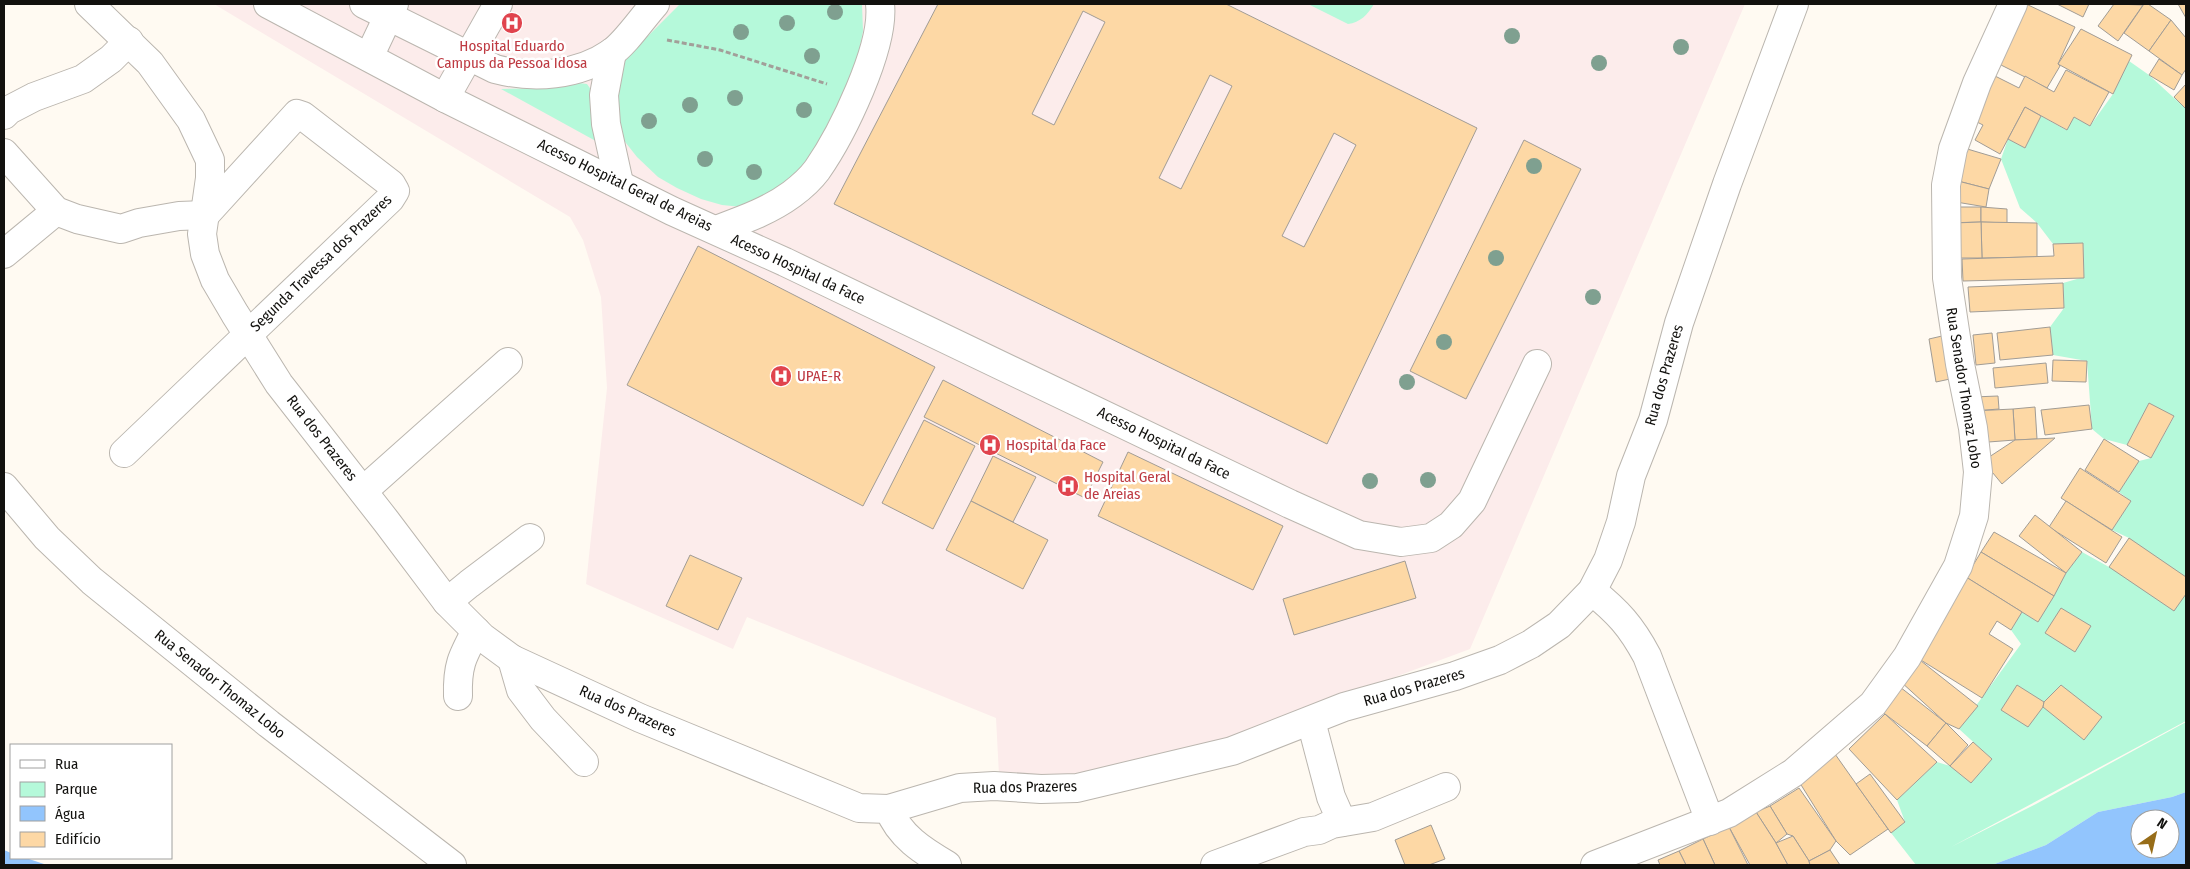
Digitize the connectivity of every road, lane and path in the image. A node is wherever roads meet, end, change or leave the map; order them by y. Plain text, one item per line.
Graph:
1 (89, 4) edge
2 (268, 4) edge
3 (498, 4) edge
4 (655, 4) edge
5 (880, 4) edge
6 (1794, 4) edge
7 (2013, 4) edge
8 (382, 8) edge
9 (129, 41) junction
10 (621, 42) junction
11 (369, 57) junction
12 (470, 57) junction
13 (857, 92) junction
14 (445, 98) junction
15 (4, 115) edge
16 (4, 153) edge
17 (619, 183) junction
18 (56, 211) junction
19 (205, 215) junction
20 (716, 230) junction
21 (4, 254) edge
22 (248, 334) junction
23 (508, 362) dead end
24 (1537, 364) dead end
25 (124, 453) dead end
26 (4, 487) edge
27 (363, 491) junction
28 (530, 538) dead end
29 (1592, 591) junction
30 (447, 602) junction
31 (476, 631) junction
32 (512, 659) junction
33 (458, 696) dead end
34 (1311, 721) junction
35 (584, 762) dead end
36 (1446, 786) dead end
37 (889, 809) junction
38 (1710, 821) junction
39 (1342, 822) junction
40 (452, 865) edge
41 (947, 865) edge
42 (1214, 865) edge
43 (1595, 865) edge

1 - 9 street, Rua dos Prazeres
2 - 11 street, Acesso Hospital Geral de Areias
3 - 12 street
4 - 10 street
5 - 13 street, Acesso Hospital Geral de Areias
6 - 29 street, Rua dos Prazeres
7 - 38 street, Rua Senador Thomaz Lobo
8 - 11 street
8 - 12 street
9 - 15 street
9 - 19 street, Rua dos Prazeres
10 - 12 street
10 - 13 path
10 - 17 street
11 - 14 street, Acesso Hospital Geral de Areias
12 - 14 street
13 - 20 street, Acesso Hospital Geral de Areias
14 - 17 street, Acesso Hospital Geral de Areias
16 - 18 street
17 - 20 street, Acesso Hospital Geral de Areias
18 - 19 street
18 - 21 street
19 - 22 street, Rua dos Prazeres
19 - 22 street, Segunda Travessa dos Prazeres
20 - 24 street, Acesso Hospital da Face
22 - 25 street, Segunda Travessa dos Prazeres
22 - 27 street, Rua dos Prazeres
23 - 27 street
26 - 40 street, Rua Senador Thomaz Lobo
27 - 30 street, Rua dos Prazeres
28 - 30 street
29 - 34 street, Rua dos Prazeres
29 - 38 street
30 - 31 street, Rua dos Prazeres
31 - 32 street, Rua dos Prazeres
31 - 33 street
32 - 35 street
32 - 37 street, Rua dos Prazeres
34 - 37 street, Rua dos Prazeres
34 - 39 street
36 - 39 street
37 - 41 street
38 - 43 street, Rua Senador Thomaz Lobo
39 - 42 street

